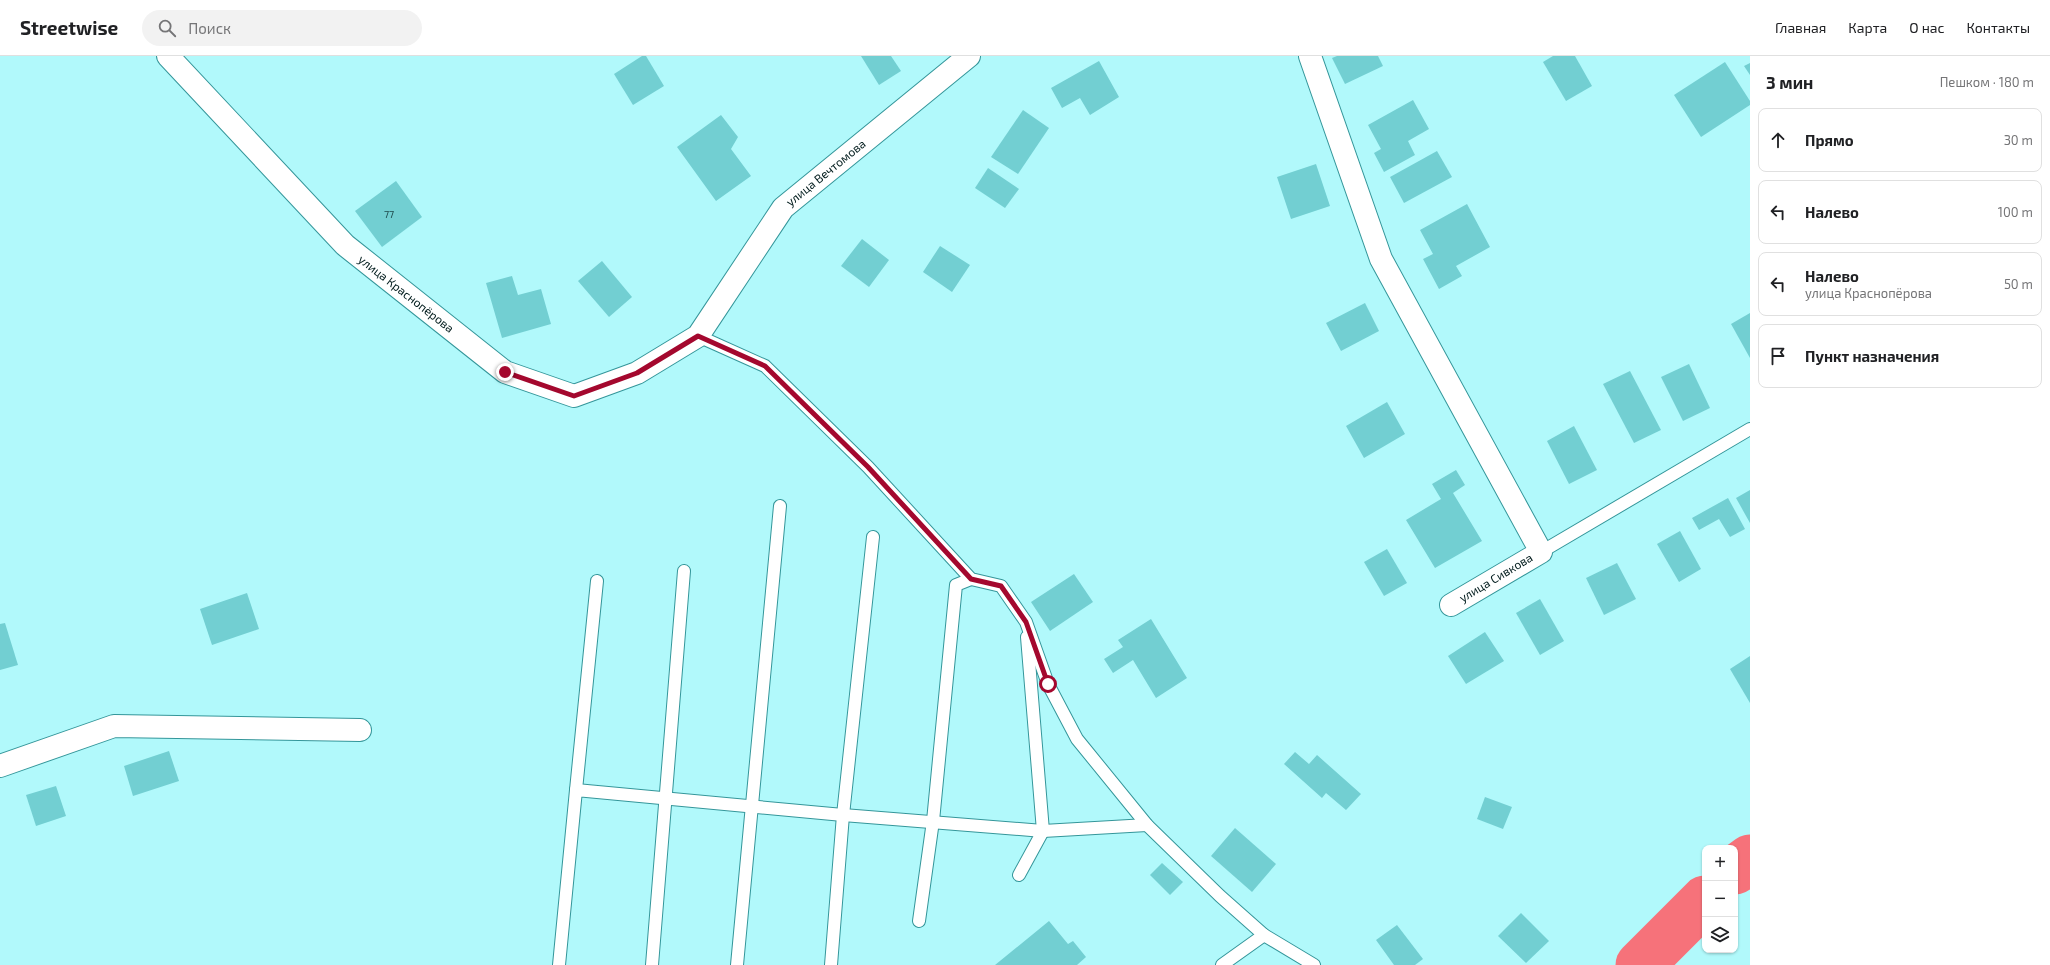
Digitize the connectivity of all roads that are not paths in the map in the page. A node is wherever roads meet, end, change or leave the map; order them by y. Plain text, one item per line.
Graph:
1 (168, 56) edge
2 (969, 56) edge
3 (1310, 56) edge
4 (698, 336) junction
5 (1750, 429) edge
6 (780, 506) dead end
7 (872, 537) dead end
8 (1541, 552) junction
9 (684, 571) dead end
10 (971, 579) junction
11 (597, 581) dead end
12 (1451, 605) dead end
13 (1026, 622) junction
14 (360, 730) dead end
15 (0, 766) edge
16 (576, 790) junction
17 (665, 798) junction
18 (752, 806) junction
19 (843, 815) junction
20 (933, 821) junction
21 (1147, 825) junction
22 (1042, 831) junction
23 (1019, 875) dead end
24 (919, 921) dead end
25 (1264, 936) junction
26 (559, 965) edge
27 (652, 965) edge
28 (737, 965) edge
29 (830, 965) edge
30 (1222, 965) edge
31 (1314, 965) edge

1 - 4 street, улица Краснопёрова
2 - 4 street, улица Вечтомова
3 - 8 street
4 - 10 lane
5 - 8 lane
6 - 18 lane
7 - 19 lane
8 - 12 street, улица Сивкова
9 - 17 lane
10 - 13 lane
10 - 20 lane
11 - 16 lane
13 - 21 lane
13 - 22 lane
14 - 15 street
16 - 17 lane
16 - 26 lane
17 - 18 lane
17 - 27 lane
18 - 19 lane
18 - 28 lane
19 - 20 lane
19 - 29 lane
20 - 22 lane
20 - 24 lane
21 - 22 lane
21 - 25 lane
22 - 23 lane
25 - 30 lane
25 - 31 lane

